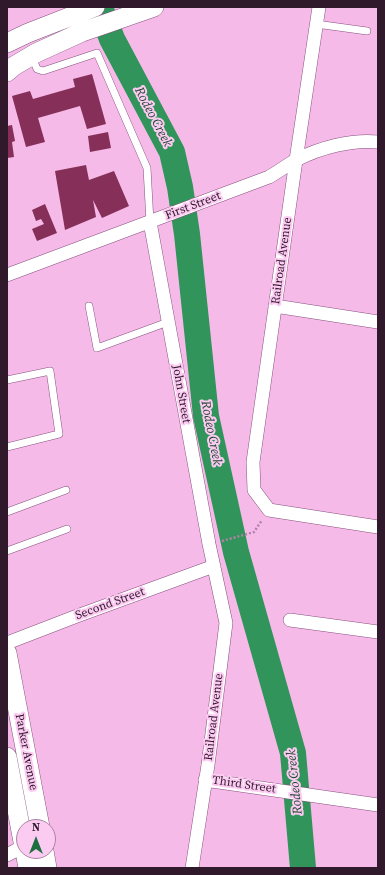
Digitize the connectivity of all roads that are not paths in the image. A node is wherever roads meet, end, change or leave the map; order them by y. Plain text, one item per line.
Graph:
1 (95, 7) edge
2 (154, 7) edge
3 (319, 7) edge
4 (79, 23) junction
5 (316, 24) junction
6 (367, 31) dead end
7 (7, 43) edge
8 (31, 56) junction
9 (11, 69) edge
10 (378, 142) edge
11 (296, 160) junction
12 (150, 222) junction
13 (7, 275) edge
14 (89, 306) dead end
15 (275, 306) junction
16 (168, 322) junction
17 (378, 322) edge
18 (7, 380) edge
19 (7, 448) edge
20 (66, 490) dead end
21 (7, 512) edge
22 (378, 527) edge
23 (67, 528) dead end
24 (7, 551) edge
25 (214, 566) junction
26 (290, 620) dead end
27 (378, 632) edge
28 (7, 643) edge
29 (7, 653) edge
30 (7, 757) edge
31 (205, 780) junction
32 (378, 805) edge
33 (19, 819) edge
34 (38, 819) edge
35 (16, 850) edge
36 (7, 855) edge
37 (192, 868) edge

1 - 4 main road
2 - 4 main road
3 - 5 street, Railroad Avenue
4 - 7 main road
4 - 8 main road
5 - 6 lane
5 - 11 street, Railroad Avenue
8 - 9 main road
8 - 12 lane
10 - 11 street, First Street
11 - 12 street, First Street
11 - 15 street, Railroad Avenue
12 - 13 street, First Street
12 - 16 street, John Street
14 - 16 lane
15 - 17 street
15 - 22 street, Railroad Avenue
16 - 25 street, John Street
18 - 19 lane
20 - 21 lane
23 - 24 lane
25 - 28 street, Second Street
25 - 31 street, Railroad Avenue
26 - 27 street
29 - 34 main road, Parker Avenue
30 - 33 main road, Parker Avenue
31 - 32 street, Third Street
31 - 37 street, Railroad Avenue
35 - 36 street

